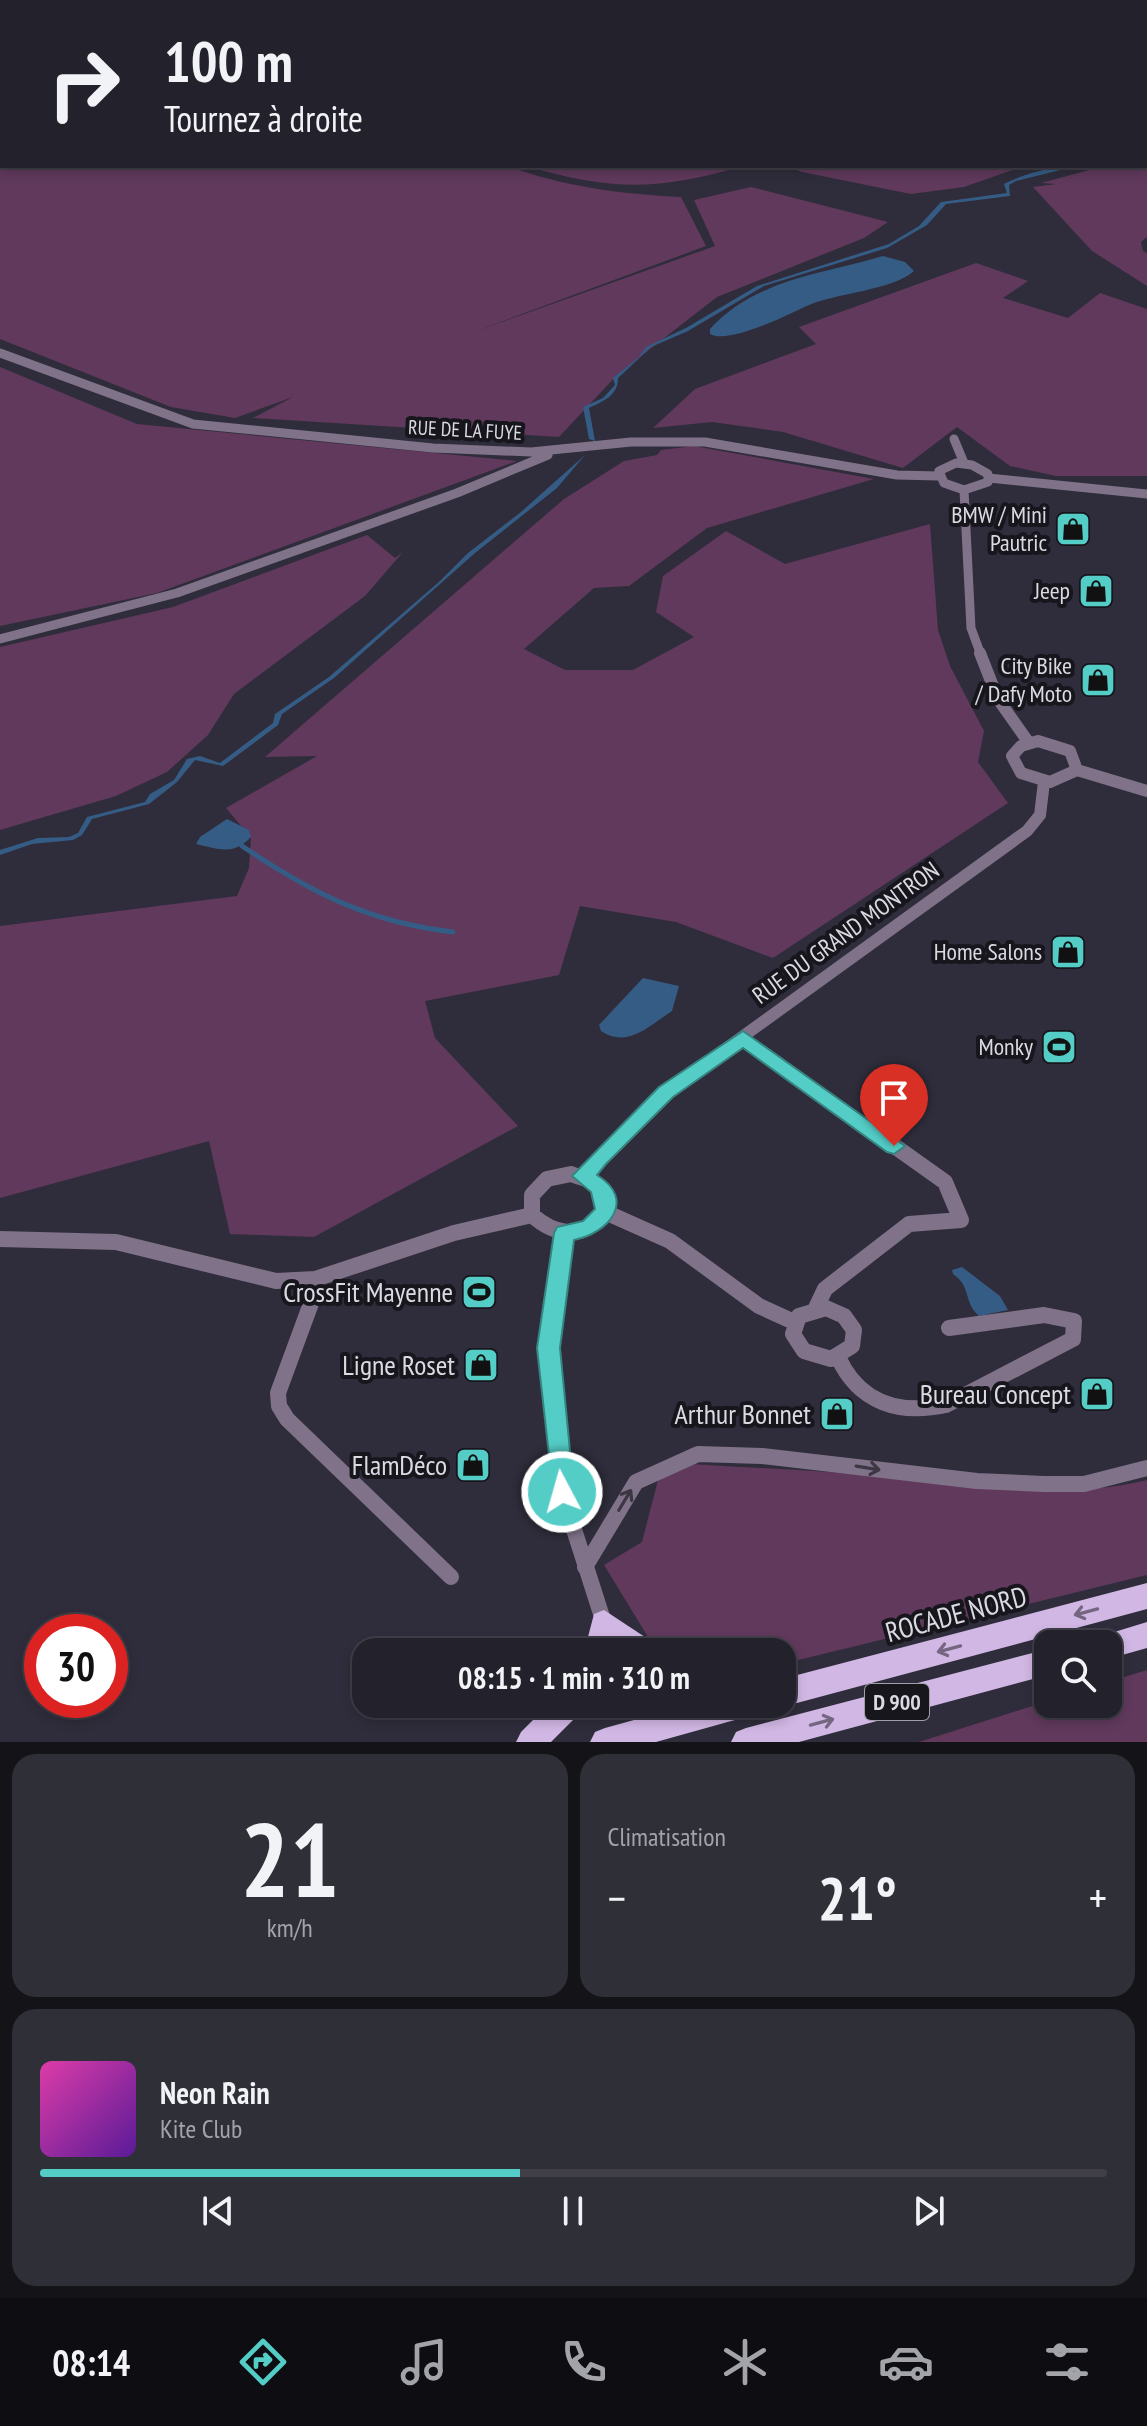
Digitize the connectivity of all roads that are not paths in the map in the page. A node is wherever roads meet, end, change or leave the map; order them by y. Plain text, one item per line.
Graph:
1 (0, 353) edge
2 (954, 439) dead end
3 (570, 448) junction
4 (964, 463) junction
5 (938, 476) junction
6 (989, 478) junction
7 (964, 490) junction
8 (1147, 494) edge
9 (0, 639) edge
10 (1029, 743) junction
11 (1077, 770) junction
12 (1044, 782) junction
13 (1147, 791) edge
14 (743, 1038) junction
15 (583, 1176) junction
16 (605, 1212) junction
17 (532, 1215) junction
18 (564, 1233) junction
19 (0, 1239) edge
20 (315, 1279) junction
21 (816, 1308) junction
22 (794, 1322) junction
23 (949, 1328) dead end
24 (838, 1357) junction
25 (1147, 1468) edge
26 (585, 1567) junction
27 (451, 1577) dead end
28 (1147, 1596) edge
29 (604, 1623) junction
30 (1147, 1635) edge
31 (601, 1638) edge
32 (625, 1638) edge
33 (1122, 1642) edge
34 (1034, 1666) edge
35 (796, 1689) edge
36 (555, 1718) edge
37 (692, 1718) edge
38 (531, 1742) edge
39 (605, 1742) edge
40 (746, 1742) edge

1 - 3 street, RUE DE LA FUYE
2 - 4 street
3 - 5 street, RUE DE LA FUYE
3 - 9 street
4 - 5 street
4 - 6 street
5 - 7 street
6 - 7 street
6 - 8 street
7 - 10 street
10 - 11 street
10 - 12 street
11 - 12 street
11 - 13 street
12 - 14 street, RUE DU GRAND MONTRON
14 - 15 street, RUE DU GRAND MONTRON
14 - 21 street
15 - 16 street
15 - 17 street
16 - 18 street
16 - 22 street
17 - 18 street
17 - 20 street
18 - 26 street
19 - 20 street
20 - 27 street
21 - 22 street
21 - 24 street
22 - 24 street
23 - 24 street
26 -> 25 street
26 - 29 street
28 -> 35 main road, ROCADE NORD / D 900
29 - 31 main road
29 - 32 main road
30 - 33 main road
40 -> 34 main road, D 900
36 - 38 main road
37 - 39 main road

